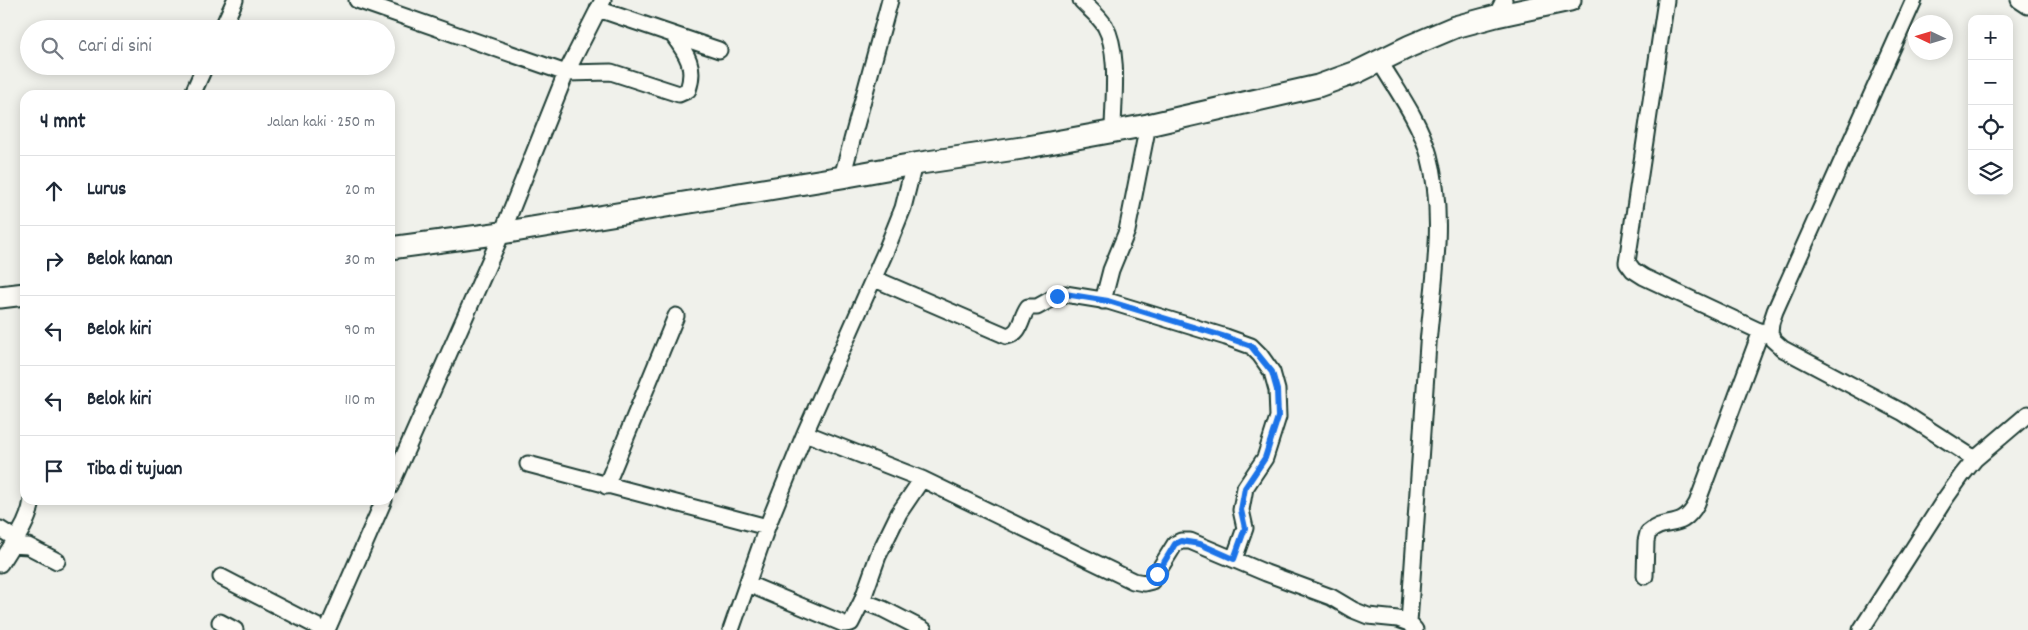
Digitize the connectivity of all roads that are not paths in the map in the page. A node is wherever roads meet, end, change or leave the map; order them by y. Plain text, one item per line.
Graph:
1 (235, 0) edge
2 (357, 0) edge
3 (890, 0) edge
4 (1081, 0) edge
5 (1570, 0) edge
6 (1666, 0) edge
7 (1914, 0) edge
8 (2019, 0) edge
9 (601, 5) edge
10 (2028, 6) edge
11 (1500, 8) edge
12 (226, 20) edge
13 (673, 35) junction
14 (718, 50) dead end
15 (1380, 62) junction
16 (566, 73) junction
17 (201, 75) edge
18 (194, 90) edge
19 (1148, 125) junction
20 (1113, 131) junction
21 (914, 164) junction
22 (842, 177) junction
23 (502, 233) junction
24 (395, 247) edge
25 (875, 279) junction
26 (20, 295) edge
27 (0, 297) edge
28 (1103, 301) junction
29 (676, 316) dead end
30 (1766, 333) junction
31 (2028, 414) edge
32 (805, 433) junction
33 (1975, 459) junction
34 (528, 464) dead end
35 (395, 476) edge
36 (922, 479) junction
37 (606, 486) junction
38 (31, 505) edge
39 (382, 505) edge
40 (767, 527) junction
41 (0, 529) edge
42 (14, 542) junction
43 (1234, 559) junction
44 (57, 560) dead end
45 (0, 564) edge
46 (1644, 576) dead end
47 (221, 578) dead end
48 (748, 584) junction
49 (862, 601) junction
50 (220, 622) dead end
51 (1412, 626) edge
52 (235, 630) edge
53 (325, 630) edge
54 (731, 630) edge
55 (924, 630) edge
56 (1861, 630) edge

1 - 12 street
2 - 16 street
3 - 22 street
4 - 20 street
5 - 11 main road
6 - 30 street
7 - 30 street
8 - 10 street
9 - 13 street
9 - 16 street
11 - 15 main road
13 - 14 street
13 - 16 street
15 - 19 main road
15 - 51 street
16 - 23 street
17 - 18 street
19 - 20 main road
19 - 28 street
20 - 21 main road
21 - 22 main road
21 - 25 street
22 - 23 main road
23 - 24 main road
23 - 35 street
25 - 28 street
25 - 32 street
26 - 27 main road
28 - 43 street
29 - 37 street
30 - 33 street
30 - 46 street
31 - 33 street
32 - 36 street
32 - 40 street
33 - 56 street
34 - 37 street
36 - 43 street
36 - 49 street
37 - 40 street
38 - 42 street
39 - 53 street
40 - 48 street
41 - 42 street
42 - 44 street
42 - 45 street
43 - 51 street
47 - 53 street
48 - 49 street
48 - 54 street
49 - 55 street
50 - 52 street

